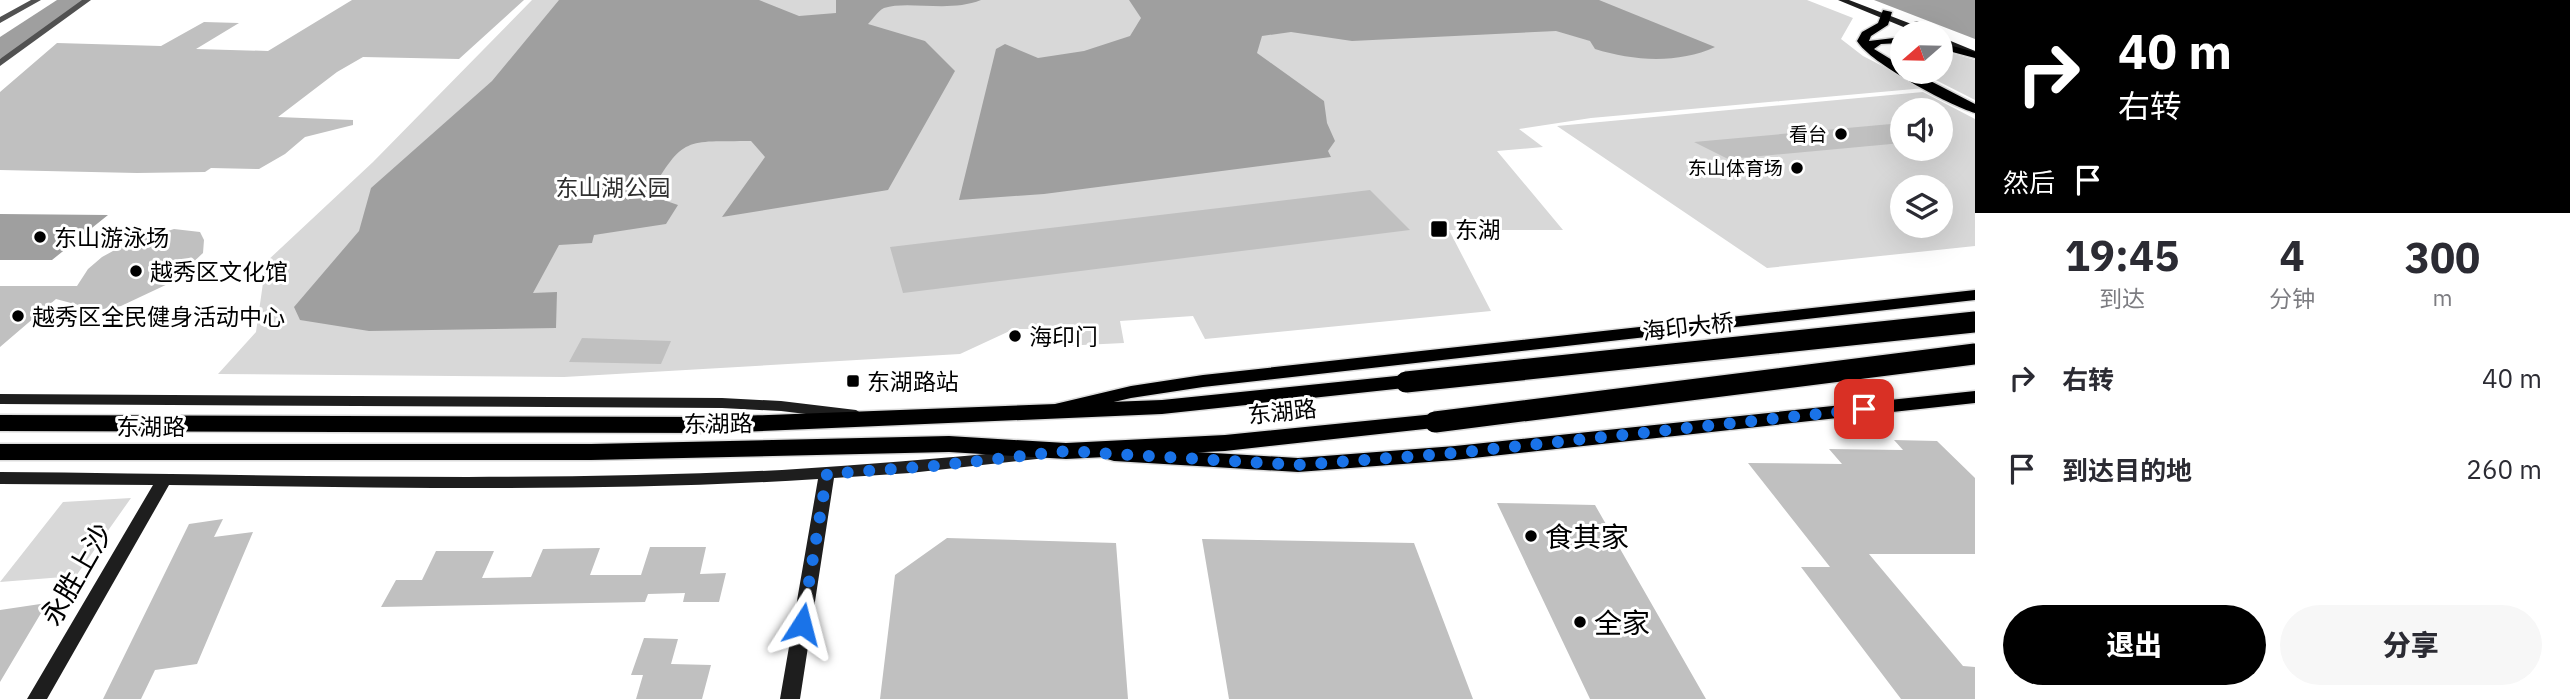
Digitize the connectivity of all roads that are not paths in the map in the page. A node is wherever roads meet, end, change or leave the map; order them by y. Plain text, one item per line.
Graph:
1 (37, 0) edge
2 (87, 0) edge
3 (1842, 0) edge
4 (1857, 0) edge
5 (1887, 15) junction
6 (0, 20) edge
7 (1900, 21) edge
8 (1904, 21) edge
9 (1953, 39) edge
10 (1890, 41) edge
11 (1953, 45) edge
12 (1867, 48) junction
13 (1975, 48) edge
14 (1953, 49) edge
15 (1975, 54) edge
16 (0, 63) edge
17 (1890, 63) edge
18 (1927, 84) edge
19 (1975, 109) edge
20 (1975, 295) edge
21 (1975, 322) edge
22 (1975, 354) edge
23 (1406, 382) joint
24 (1975, 397) edge
25 (0, 399) edge
26 (1050, 411) junction
27 (874, 418) junction
28 (0, 424) edge
29 (1066, 451) junction
30 (0, 452) edge
31 (827, 474) junction
32 (0, 478) edge
33 (165, 478) junction
34 (37, 699) edge
35 (790, 699) edge

1 - 6 street
2 - 16 street
3 - 5 main road
4 - 5 main road
5 - 7 main road
5 - 8 main road
5 - 12 main road
9 - 13 main road
10 - 12 main road
11 - 15 main road
12 - 17 main road
14 - 15 main road
18 - 19 main road
20 - 26 main road
21 - 23 highway, 海印大桥, bridge
22 - 29 highway, 东湖路, bridge
23 - 26 highway, 东湖路
24 - 29 main road
25 - 27 main road
26 - 27 highway, 东湖路
27 - 28 highway, 东湖路
29 - 30 highway, 东湖路
29 - 31 main road
31 - 33 main road
31 - 35 main road
32 - 33 main road
33 - 34 main road, 永胜上沙

